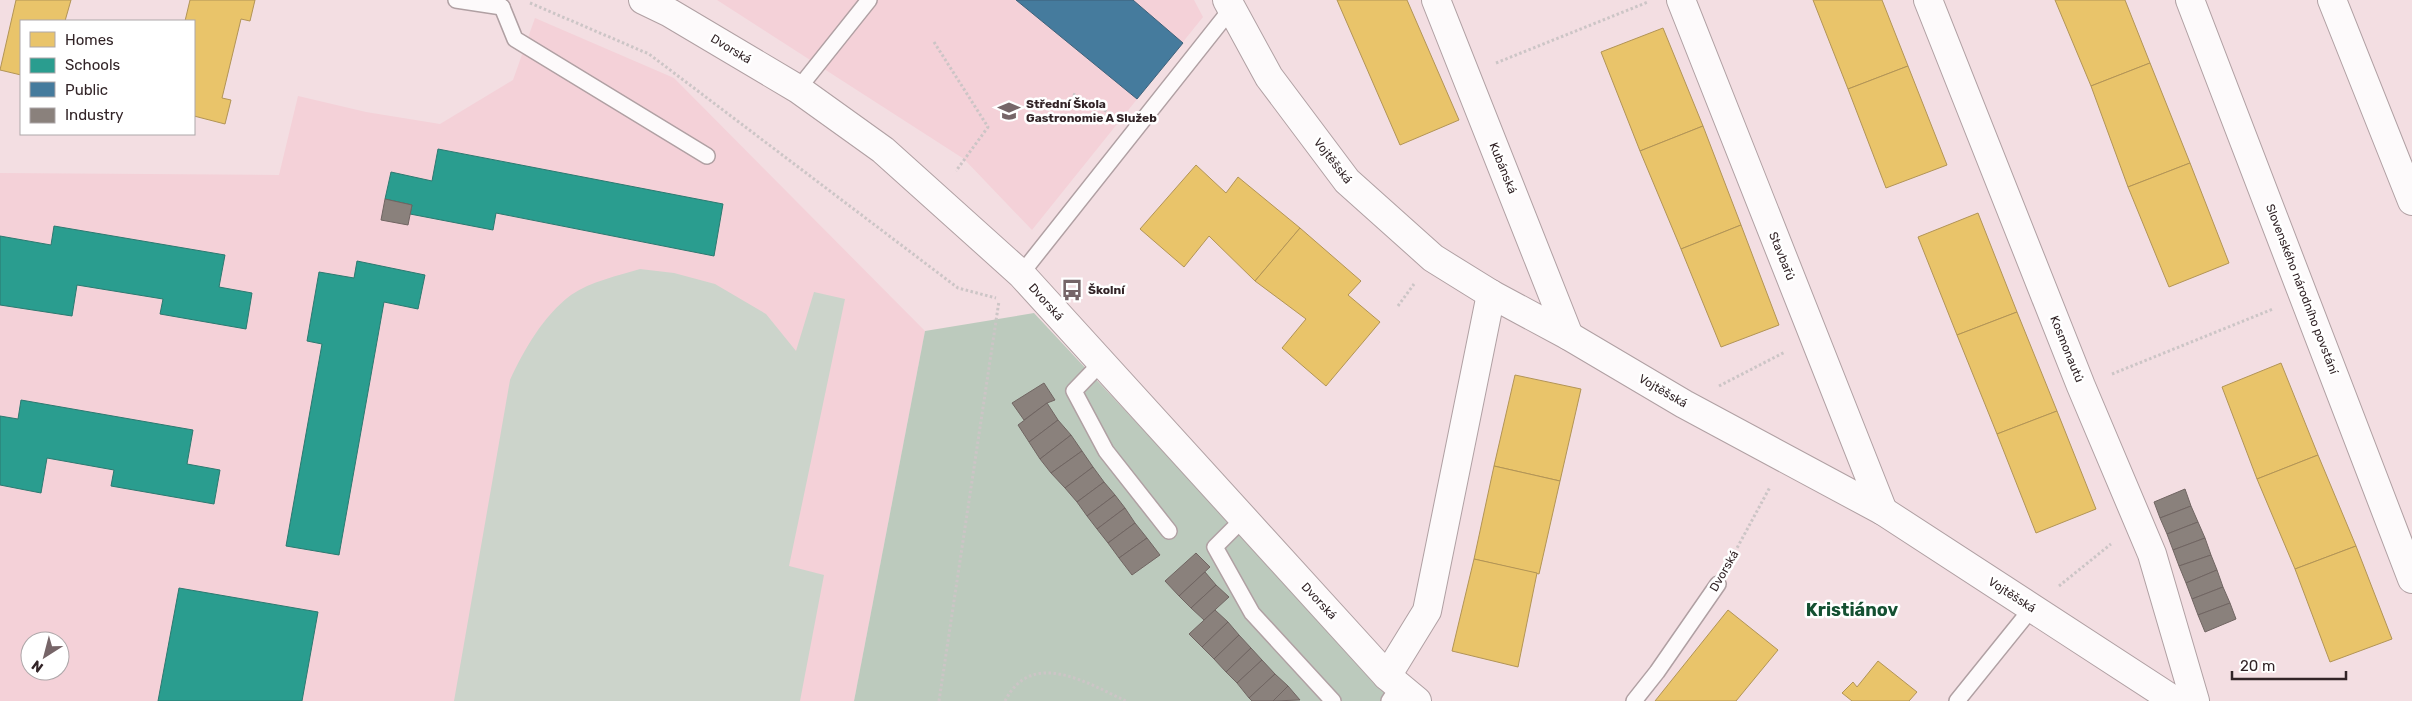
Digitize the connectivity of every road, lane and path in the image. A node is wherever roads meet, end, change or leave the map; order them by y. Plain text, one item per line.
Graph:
1 (456, 0) edge
2 (522, 0) edge
3 (643, 0) edge
4 (869, 0) edge
5 (1436, 0) edge
6 (1681, 0) edge
7 (1928, 0) edge
8 (2190, 0) edge
9 (2332, 0) edge
10 (504, 4) edge
11 (1229, 4) edge
12 (1638, 6) dead end
13 (934, 42) dead end
14 (1502, 60) dead end
15 (798, 89) junction
16 (1072, 94) dead end
17 (1137, 128) junction
18 (707, 156) dead end
19 (936, 198) junction
20 (2412, 201) edge
21 (1021, 274) junction
22 (1491, 294) junction
23 (2305, 296) junction
24 (1569, 336) junction
25 (1814, 336) junction
26 (1100, 364) junction
27 (2081, 386) junction
28 (1684, 404) junction
29 (1785, 458) junction
30 (1883, 511) junction
31 (1243, 519) junction
32 (2139, 522) junction
33 (1169, 531) dead end
34 (2412, 579) edge
35 (1718, 584) joint
36 (2032, 608) junction
37 (1398, 691) edge
38 (939, 701) edge
39 (1005, 701) edge
40 (1126, 701) edge
41 (1333, 701) edge
42 (1634, 701) edge
43 (1956, 701) edge
44 (2175, 701) edge
45 (2195, 701) edge

1 - 10 lane
2 - 38 path
3 - 15 street, Dvorská
4 - 15 lane
5 - 24 street, Kubánská
6 - 25 street, Stavbařů
7 - 27 street, Kosmonautů
8 - 23 street, Slovenského národního povstání
9 - 20 street
10 - 18 lane
11 - 17 lane
11 - 22 street, Vojtěšská
12 - 14 path
13 - 19 path
15 - 19 street, Dvorská
16 - 17 path
17 - 21 lane
19 - 21 street, Dvorská
21 - 26 street, Dvorská
22 - 24 street, Vojtěšská
22 - 37 street, Dvorská
23 - 27 path
23 - 34 street, Slovenského národního povstání
24 - 28 street, Vojtěšská
25 - 28 path
25 - 30 street, Stavbařů
26 - 31 street, Dvorská
26 - 33 lane
27 - 32 street, Kosmonautů
28 - 29 street, Vojtěšská
29 - 30 street, Vojtěšská
29 - 35 path, Dvorská
30 - 36 street, Vojtěšská
31 - 37 street, Dvorská
31 - 41 lane
32 - 36 path
32 - 45 street, Kosmonautů
35 - 42 lane, Dvorská
36 - 43 lane
36 - 44 street, Vojtěšská
39 - 40 path

